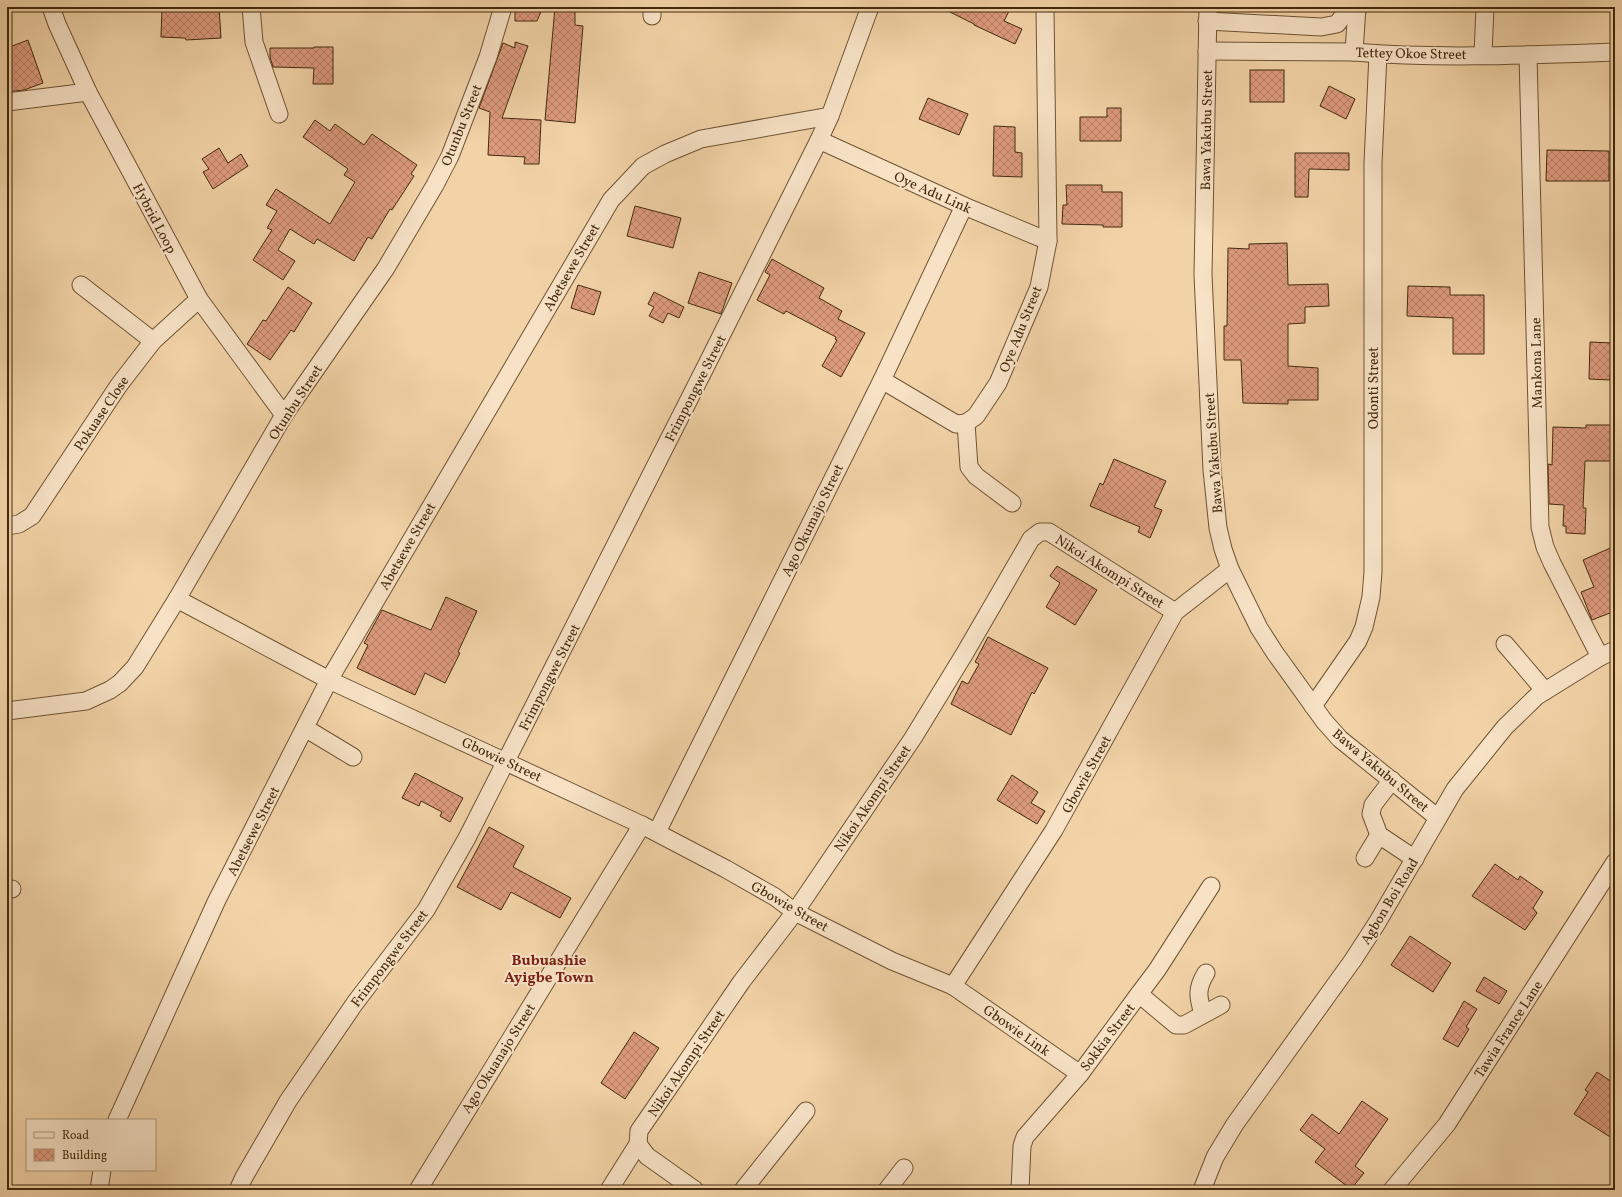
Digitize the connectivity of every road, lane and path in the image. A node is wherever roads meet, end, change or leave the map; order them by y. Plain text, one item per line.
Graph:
1 (52, 7) edge
2 (251, 7) edge
3 (503, 7) edge
4 (870, 7) edge
5 (1045, 7) edge
6 (1486, 7) edge
7 (1357, 9) edge
8 (1207, 14) edge
9 (1207, 51) junction
10 (1354, 52) junction
11 (1615, 52) edge
12 (1378, 54) junction
13 (1483, 55) junction
14 (1528, 55) junction
15 (88, 92) junction
16 (7, 102) edge
17 (279, 114) dead end
18 (830, 116) junction
19 (819, 140) junction
20 (964, 206) junction
21 (1048, 241) junction
22 (81, 285) dead end
23 (199, 299) junction
24 (152, 341) junction
25 (882, 380) junction
26 (284, 415) junction
27 (966, 423) junction
28 (1012, 503) dead end
29 (7, 526) edge
30 (1230, 569) junction
31 (177, 599) junction
32 (1176, 612) junction
33 (1505, 644) dead end
34 (1607, 653) edge
35 (329, 680) junction
36 (1545, 691) junction
37 (1313, 706) junction
38 (7, 711) edge
39 (305, 728) junction
40 (353, 756) dead end
41 (507, 761) junction
42 (1392, 780) junction
43 (1438, 818) junction
44 (650, 828) junction
45 (1379, 835) junction
46 (1365, 858) dead end
47 (1415, 859) junction
48 (1615, 862) edge
49 (1211, 886) dead end
50 (795, 912) junction
51 (1206, 973) dead end
52 (953, 986) junction
53 (1139, 994) junction
54 (1221, 1005) dead end
55 (1203, 1014) junction
56 (1080, 1074) junction
57 (806, 1111) dead end
58 (117, 1119) edge
59 (638, 1144) junction
60 (904, 1168) dead end
61 (102, 1171) edge
62 (99, 1190) edge
63 (238, 1190) edge
64 (418, 1190) edge
65 (609, 1190) edge
66 (695, 1190) edge
67 (743, 1190) edge
68 (887, 1190) edge
69 (1020, 1190) edge
70 (1202, 1190) edge
71 (1392, 1190) edge

1 - 15 street, Hybrid Loop
2 - 17 street
3 - 26 street, Otunbu Street
4 - 18 street
5 - 21 street, Oye Adu Street
6 - 13 street
7 - 8 street
7 - 10 street
8 - 9 street, Bawa Yakubu Street
9 - 10 street, Tettey Okoe Street
9 - 30 street, Bawa Yakubu Street
10 - 12 street, Tettey Okoe Street
11 - 14 street, Tettey Okoe Street
12 - 13 street, Tettey Okoe Street
12 - 37 street, Odonti Street
13 - 14 street, Tettey Okoe Street
14 - 34 street, Mankona Lane
15 - 16 street
15 - 23 street, Hybrid Loop
18 - 19 street, Frimpongwe Street
18 - 35 street, Abetsewe Street
19 - 20 street, Oye Adu Link
19 - 41 street, Frimpongwe Street
20 - 21 street, Oye Adu Link
20 - 25 street, Ago Okumajo Street
21 - 27 street, Oye Adu Street
22 - 24 street
23 - 24 street, Pokuase Close
23 - 26 street, Hybrid Loop
24 - 29 street, Pokuase Close
25 - 27 street
25 - 44 street, Ago Okumajo Street
26 - 31 street, Otunbu Street
27 - 28 street
30 - 32 street, Gbowie Street
30 - 37 street, Bawa Yakubu Street
31 - 35 street, Gbowie Street
31 - 38 street, Otunbu Street
32 - 50 street, Nikoi Akompi Street
32 - 52 street, Gbowie Street
33 - 36 street
34 - 36 street, Agbon Boi Road
35 - 39 street, Abetsewe Street
35 - 41 street, Gbowie Street
36 - 43 street, Agbon Boi Road
37 - 42 street, Bawa Yakubu Street
39 - 40 street
39 - 58 street, Abetsewe Street
41 - 44 street, Gbowie Street
41 - 63 street, Frimpongwe Street
42 - 43 street, Bawa Yakubu Street
42 - 45 street
43 - 47 street, Agbon Boi Road
44 - 50 street, Gbowie Street
44 - 64 street, Ago Okuanajo Street
45 - 46 street
45 - 47 street
47 - 70 street, Agbon Boi Road
48 - 71 street, Tawia France Lane
49 - 53 street, Sokkia Street
50 - 52 street, Gbowie Street
50 - 59 street, Nikoi Akompi Street
51 - 55 street
52 - 56 street, Gbowie Link
53 - 55 street
53 - 56 street, Sokkia Street
54 - 55 street
56 - 69 street, Sokkia Street
57 - 67 street
59 - 65 street, Nikoi Akompi Street
59 - 66 street
60 - 68 street
61 - 62 street

